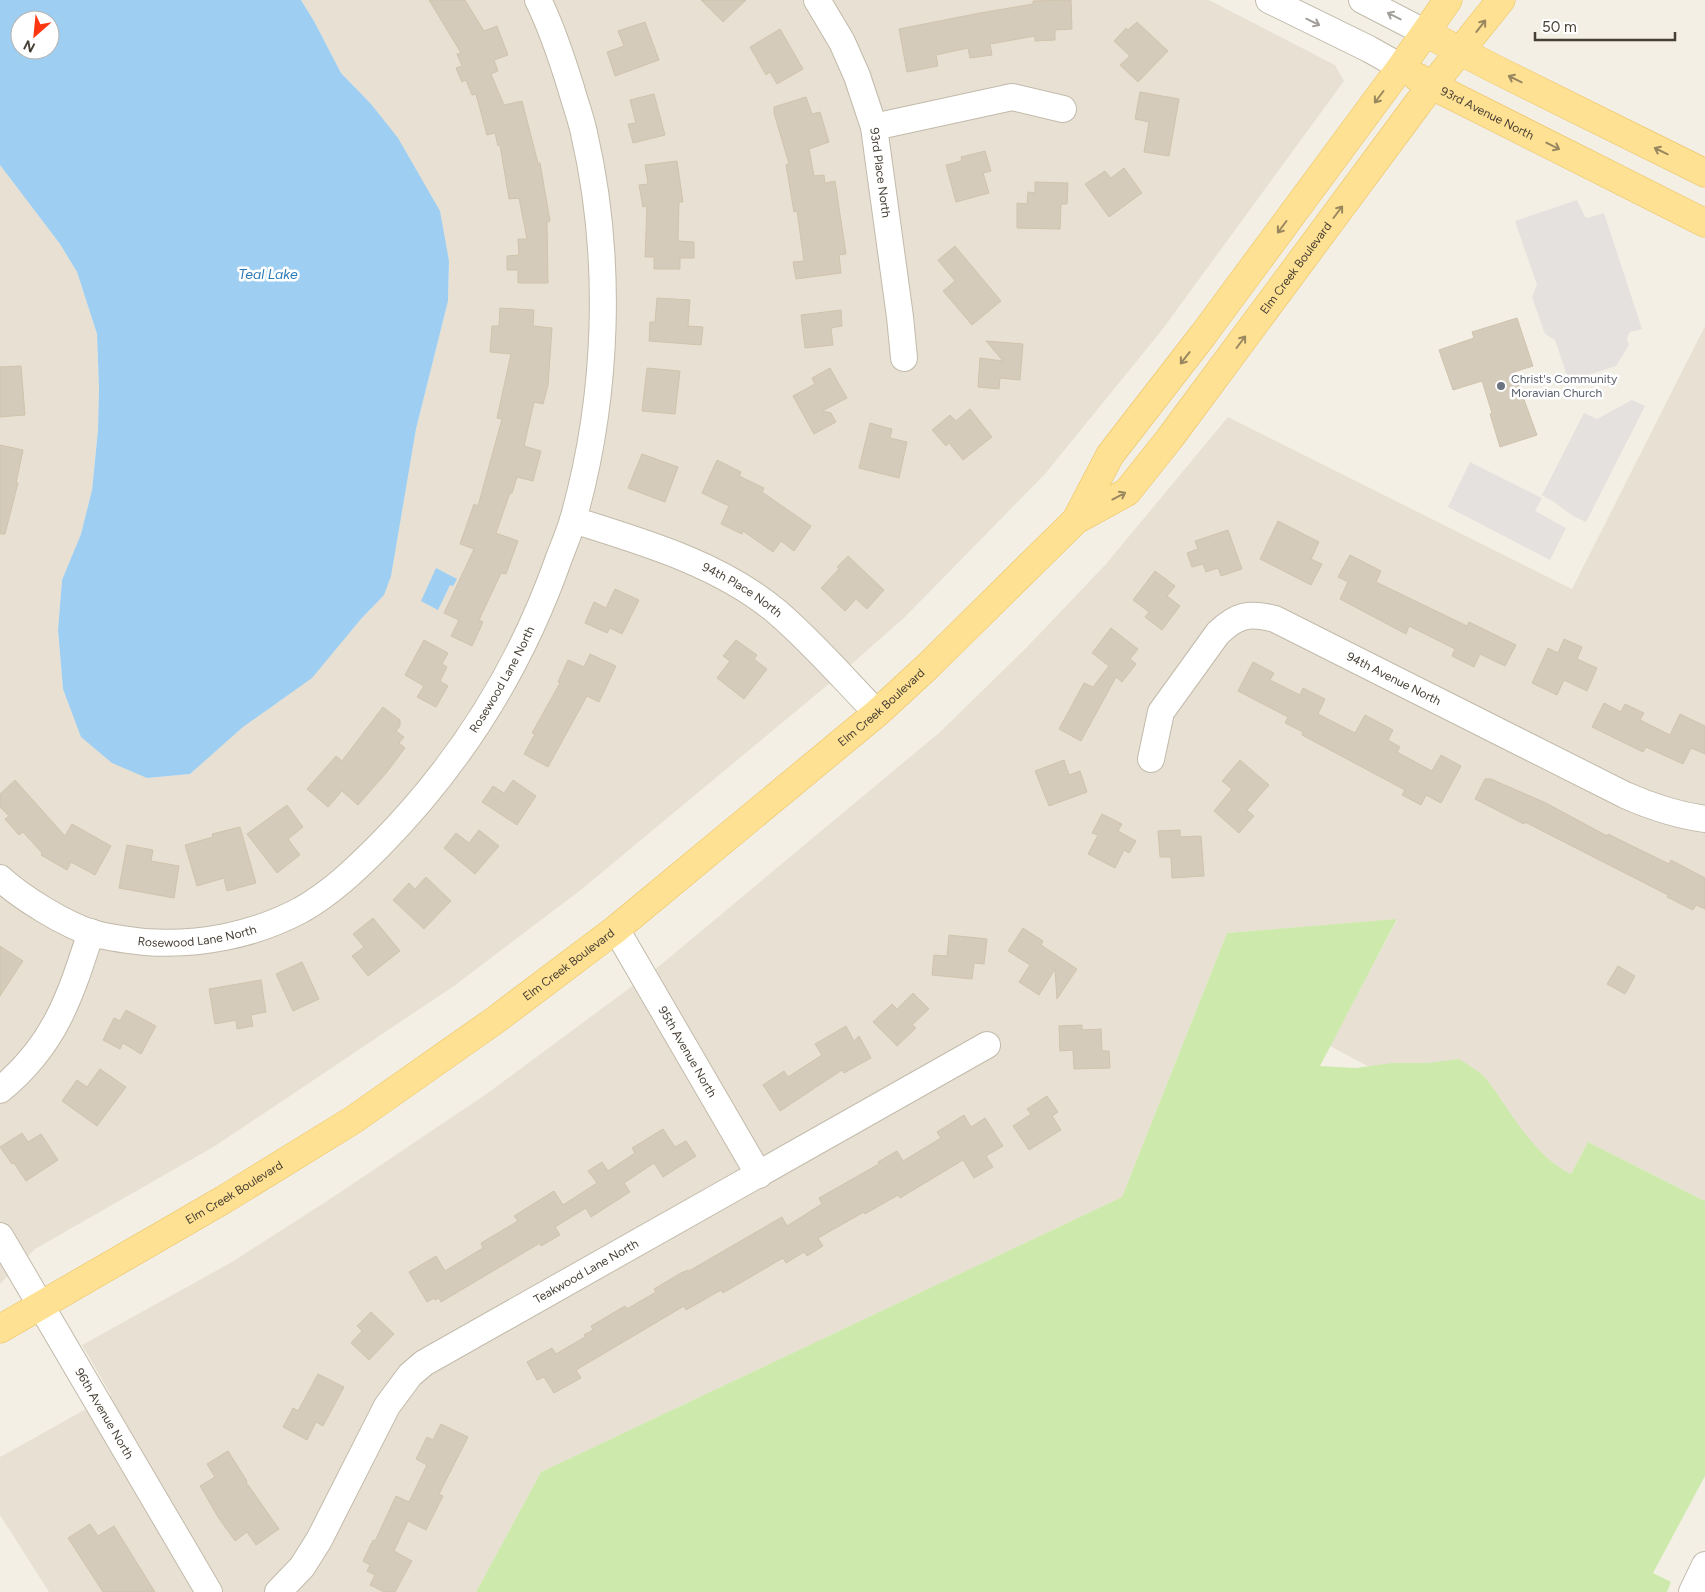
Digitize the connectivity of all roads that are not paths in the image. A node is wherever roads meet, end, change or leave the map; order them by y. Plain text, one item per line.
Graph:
1 (817, 0) edge
2 (1270, 0) edge
3 (1362, 0) edge
4 (1448, 0) edge
5 (1501, 0) edge
6 (544, 2) edge
7 (1426, 33) junction
8 (1461, 52) junction
9 (1401, 67) junction
10 (1433, 86) junction
11 (1063, 109) dead end
12 (874, 127) junction
13 (1705, 172) edge
14 (1705, 223) edge
15 (904, 358) dead end
16 (573, 520) junction
17 (1076, 520) junction
18 (877, 713) junction
19 (1151, 759) dead end
20 (1705, 819) edge
21 (0, 878) edge
22 (616, 929) junction
23 (91, 932) junction
24 (987, 1045) dead end
25 (0, 1090) edge
26 (759, 1175) junction
27 (0, 1236) edge
28 (40, 1305) junction
29 (0, 1329) edge
30 (1705, 1565) edge
31 (208, 1592) edge
32 (278, 1592) edge
33 (1692, 1592) edge

1 - 12 street, 93rd Place North
2 -> 9 street, 93rd Avenue North
7 -> 3 street
4 - 7 main road, Elm Creek Boulevard
8 -> 5 main road, Elm Creek Boulevard
6 - 16 street, Rosewood Lane North
7 - 8 main road
7 - 9 main road, Elm Creek Boulevard
8 - 10 main road, Elm Creek Boulevard
13 -> 8 main road
9 - 10 main road, 93rd Avenue North
9 -> 17 main road, Elm Creek Boulevard
10 -> 14 main road, 93rd Avenue North
17 -> 10 main road, Elm Creek Boulevard
11 - 12 street
12 - 15 street, 93rd Place North
16 - 18 street, 94th Place North
16 - 23 street, Rosewood Lane North
17 - 18 main road, Elm Creek Boulevard
18 - 22 main road, Elm Creek Boulevard
19 - 20 street, 94th Avenue North
21 - 23 street
22 - 26 street, 95th Avenue North
22 - 28 main road, Elm Creek Boulevard
23 - 25 street
24 - 26 street, Teakwood Lane North
26 - 32 street, Teakwood Lane North
27 - 28 street, 96th Avenue North
28 - 29 main road, Elm Creek Boulevard
28 - 31 street, 96th Avenue North
30 - 33 street

